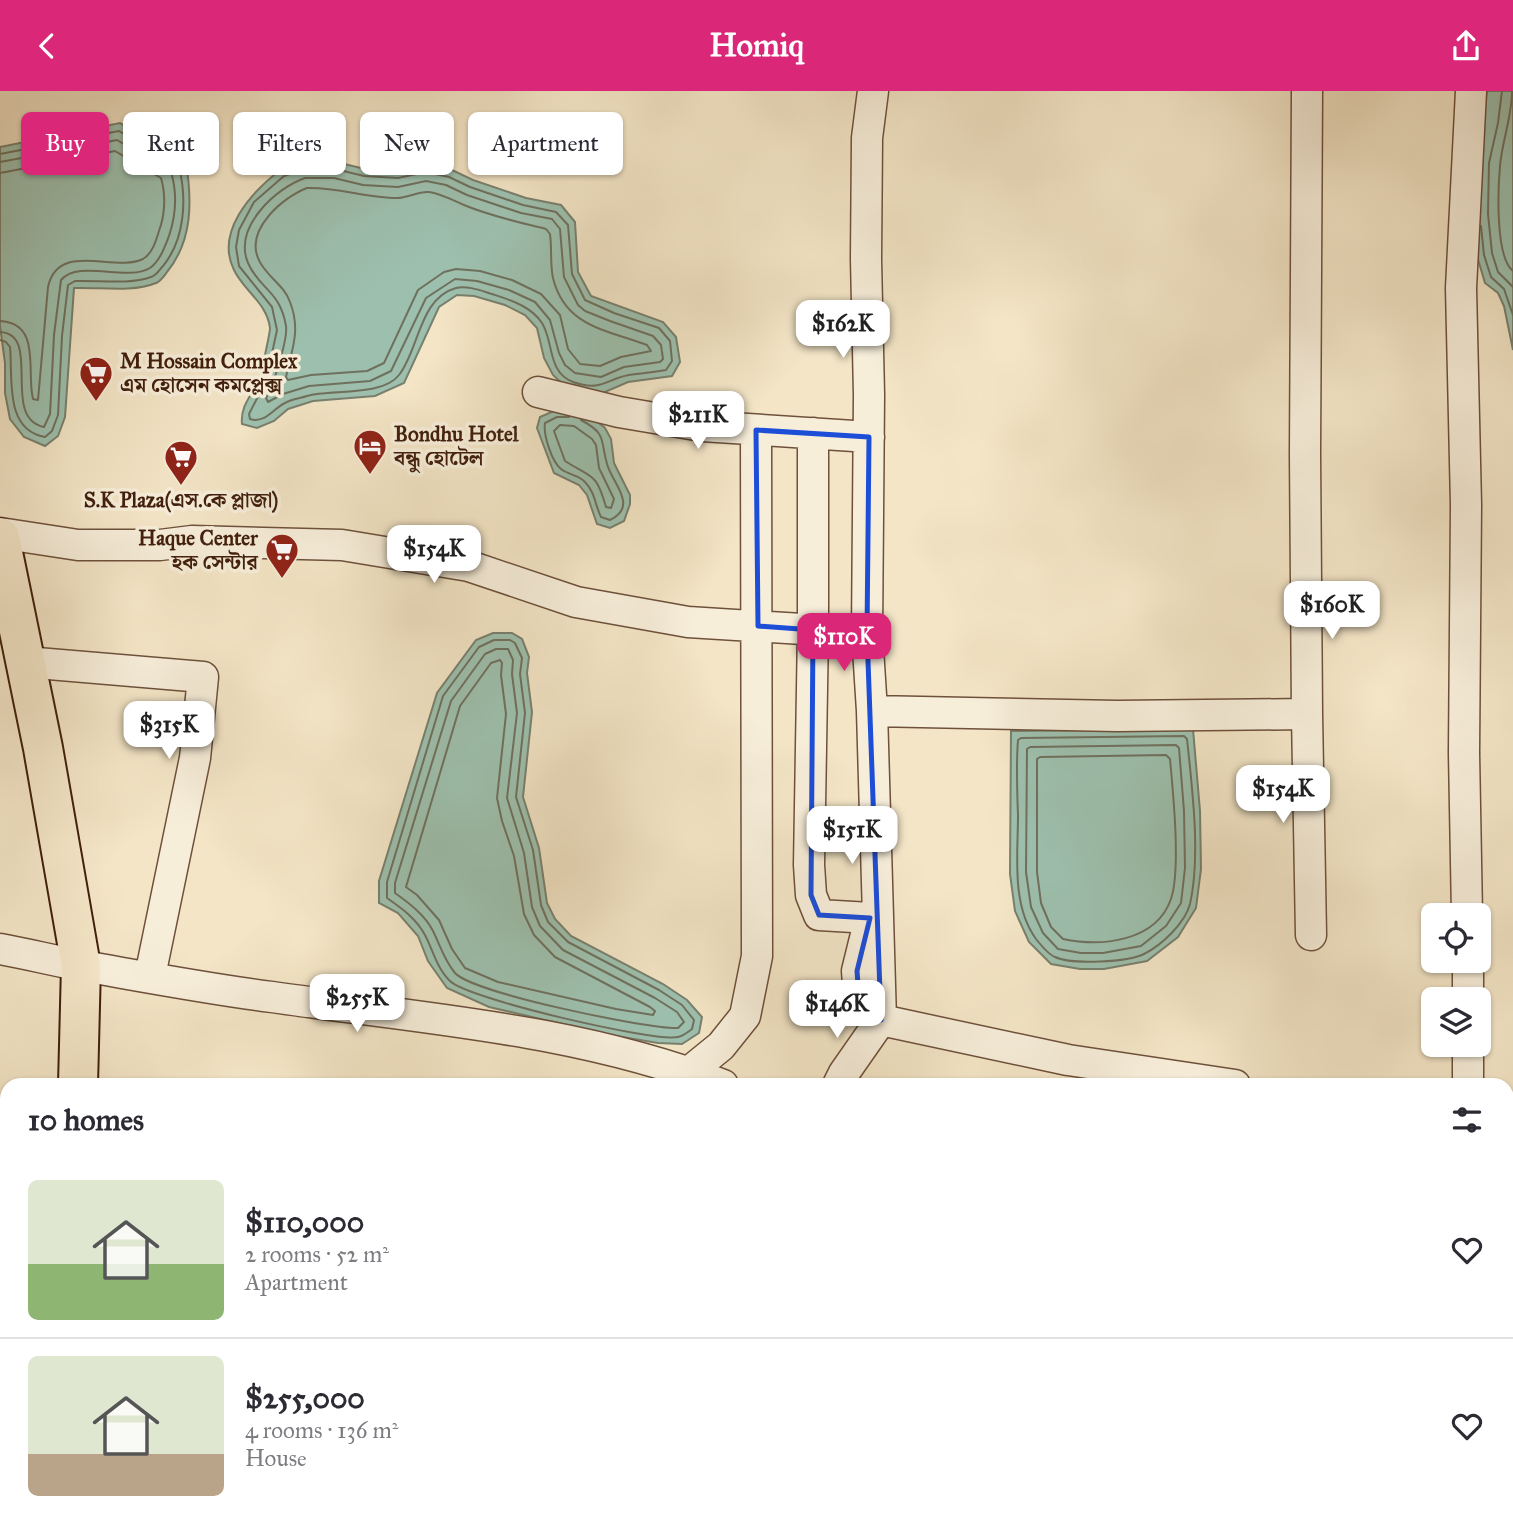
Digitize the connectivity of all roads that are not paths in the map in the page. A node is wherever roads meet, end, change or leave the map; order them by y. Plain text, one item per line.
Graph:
1 (873, 91) edge
2 (1307, 91) edge
3 (1471, 91) edge
4 (538, 392) dead end
5 (756, 430) junction
6 (813, 433) junction
7 (869, 437) junction
8 (0, 535) edge
9 (758, 626) junction
10 (813, 630) junction
11 (867, 633) junction
12 (25, 662) junction
13 (872, 711) junction
14 (1307, 714) junction
15 (1467, 903) edge
16 (1311, 935) dead end
17 (0, 949) edge
18 (81, 966) junction
19 (150, 976) junction
20 (881, 1020) junction
21 (1468, 1057) edge
22 (689, 1072) junction
23 (78, 1078) edge
24 (705, 1078) edge
25 (842, 1078) edge
26 (1188, 1078) edge
27 (1468, 1078) edge

1 - 7 street
2 - 14 street
3 - 15 street
4 - 5 street
5 - 6 street
5 - 9 street
6 - 7 street
6 - 10 street
7 - 11 street
8 - 9 street
8 - 12 main road
9 - 10 street
9 - 22 street
10 - 11 street
10 - 20 street
11 - 13 street
12 - 18 main road
12 - 19 street
13 - 14 street
13 - 20 street
14 - 16 street
17 - 18 street
18 - 19 street
18 - 23 main road
19 - 22 street
20 - 25 street
20 - 26 street
21 - 27 street
22 - 24 street

